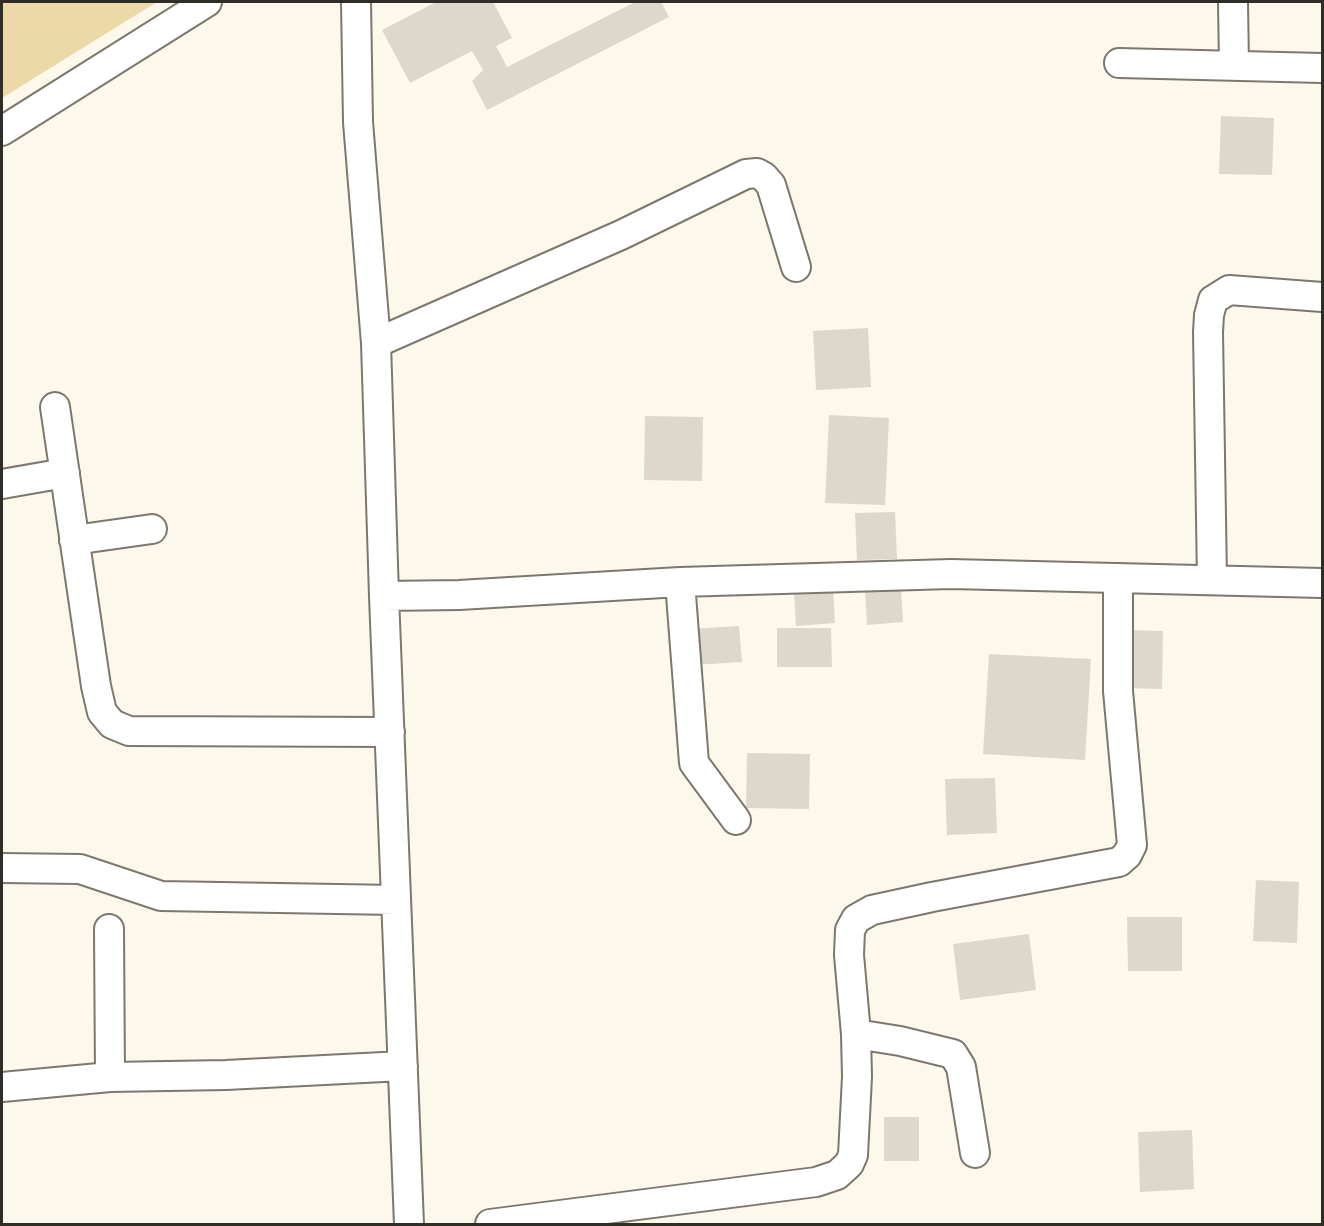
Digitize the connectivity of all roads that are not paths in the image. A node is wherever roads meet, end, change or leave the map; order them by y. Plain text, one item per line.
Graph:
1 (207, 2) edge
2 (356, 2) edge
3 (1233, 2) edge
4 (1119, 63) dead end
5 (1234, 66) junction
6 (1323, 69) edge
7 (2, 131) edge
8 (796, 267) dead end
9 (1323, 297) edge
10 (376, 343) junction
11 (55, 407) dead end
12 (65, 473) junction
13 (2, 484) edge
14 (152, 529) dead end
15 (74, 540) junction
16 (1118, 578) junction
17 (1212, 580) junction
18 (680, 582) junction
19 (1323, 583) edge
20 (384, 596) junction
21 (390, 732) junction
22 (736, 820) dead end
23 (2, 868) edge
24 (396, 900) junction
25 (109, 929) dead end
26 (856, 1034) junction
27 (403, 1066) junction
28 (110, 1077) junction
29 (2, 1087) edge
30 (975, 1153) dead end
31 (409, 1224) edge
32 (489, 1224) edge

1 - 7 street
2 - 10 street
3 - 5 street
4 - 5 street
5 - 6 street
8 - 10 street
9 - 17 street
10 - 20 street
11 - 12 street
12 - 13 street
12 - 15 street
14 - 15 street
15 - 21 street
16 - 17 street
16 - 18 street
16 - 26 street
17 - 19 street
18 - 20 street
18 - 22 street
20 - 21 street
21 - 24 street
23 - 24 street
24 - 27 street
25 - 28 street
26 - 30 street
26 - 32 street
27 - 28 street
27 - 31 street
28 - 29 street

